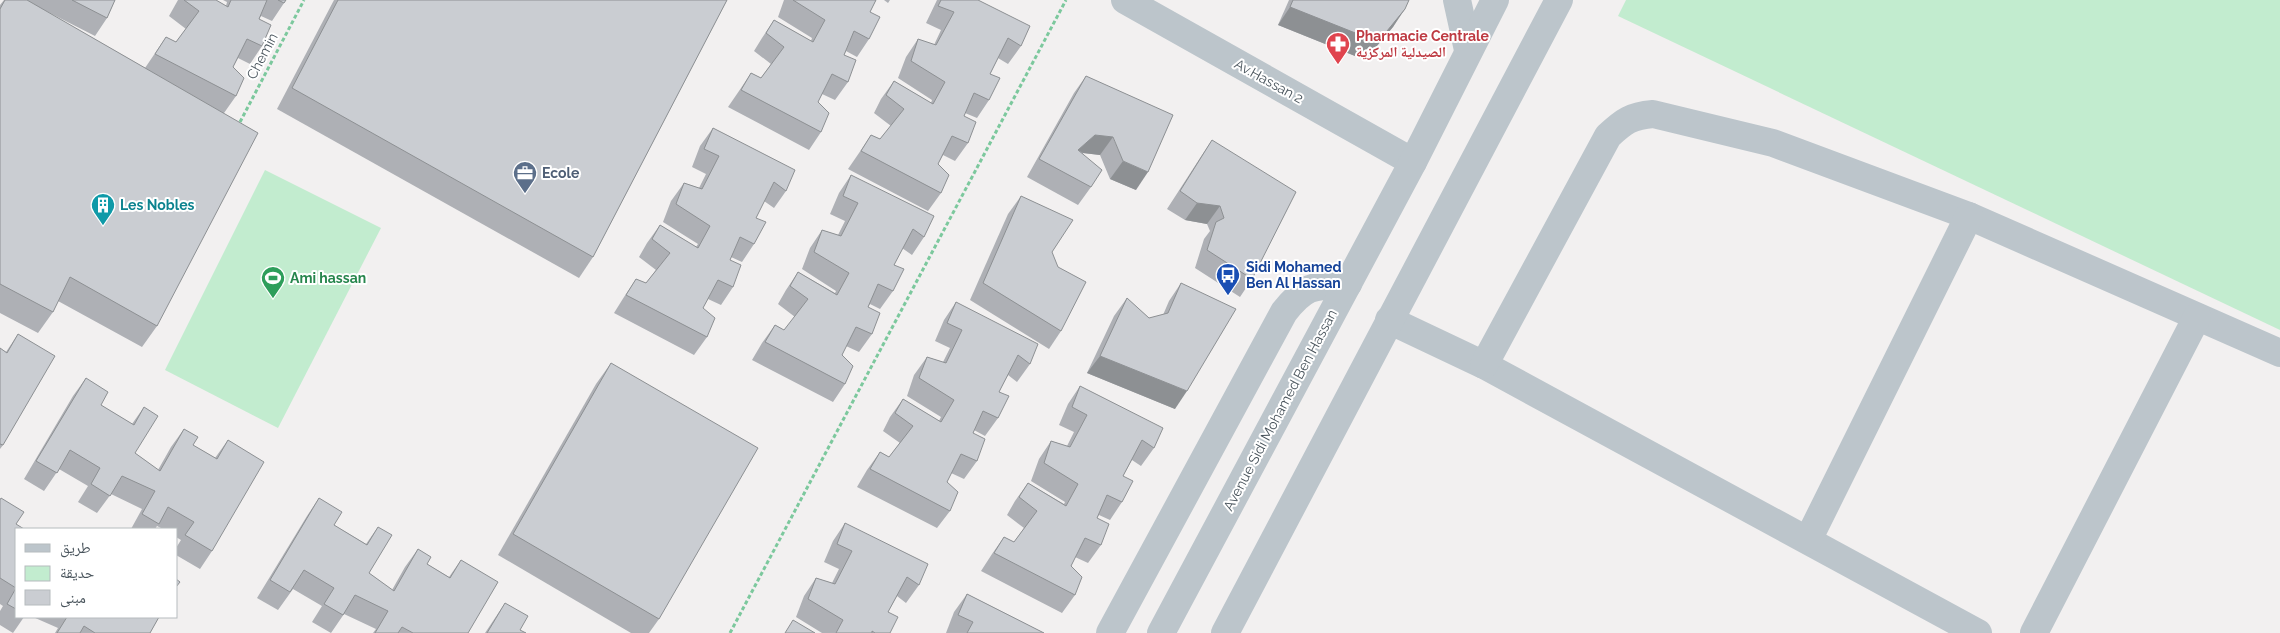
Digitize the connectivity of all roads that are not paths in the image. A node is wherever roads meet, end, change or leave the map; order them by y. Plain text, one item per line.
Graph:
1 (1125, 0) edge
2 (1457, 0) edge
3 (1495, 0) edge
4 (1559, 0) edge
5 (1468, 50) junction
6 (1413, 162) junction
7 (1969, 216) junction
8 (1348, 284) junction
9 (2197, 317) junction
10 (1389, 320) junction
11 (2280, 353) edge
12 (1484, 365) junction
13 (1808, 540) junction
14 (1110, 633) edge
15 (1161, 633) edge
16 (1225, 633) edge
17 (1978, 633) edge
18 (2034, 633) edge

1 - 6 street, Av.Hassan 2
2 - 5 street
3 - 5 street, Avenue Sidi Mohamed Ben Hassan
4 - 10 street
5 - 6 street, Avenue Sidi Mohamed Ben Hassan
6 - 8 street, Avenue Sidi Mohamed Ben Hassan
7 - 9 street
7 - 12 street
7 - 13 street
8 - 14 street
8 - 15 street, Avenue Sidi Mohamed Ben Hassan
9 - 11 street
9 - 18 street
10 - 12 street
10 - 16 street
12 - 13 street
13 - 17 street

